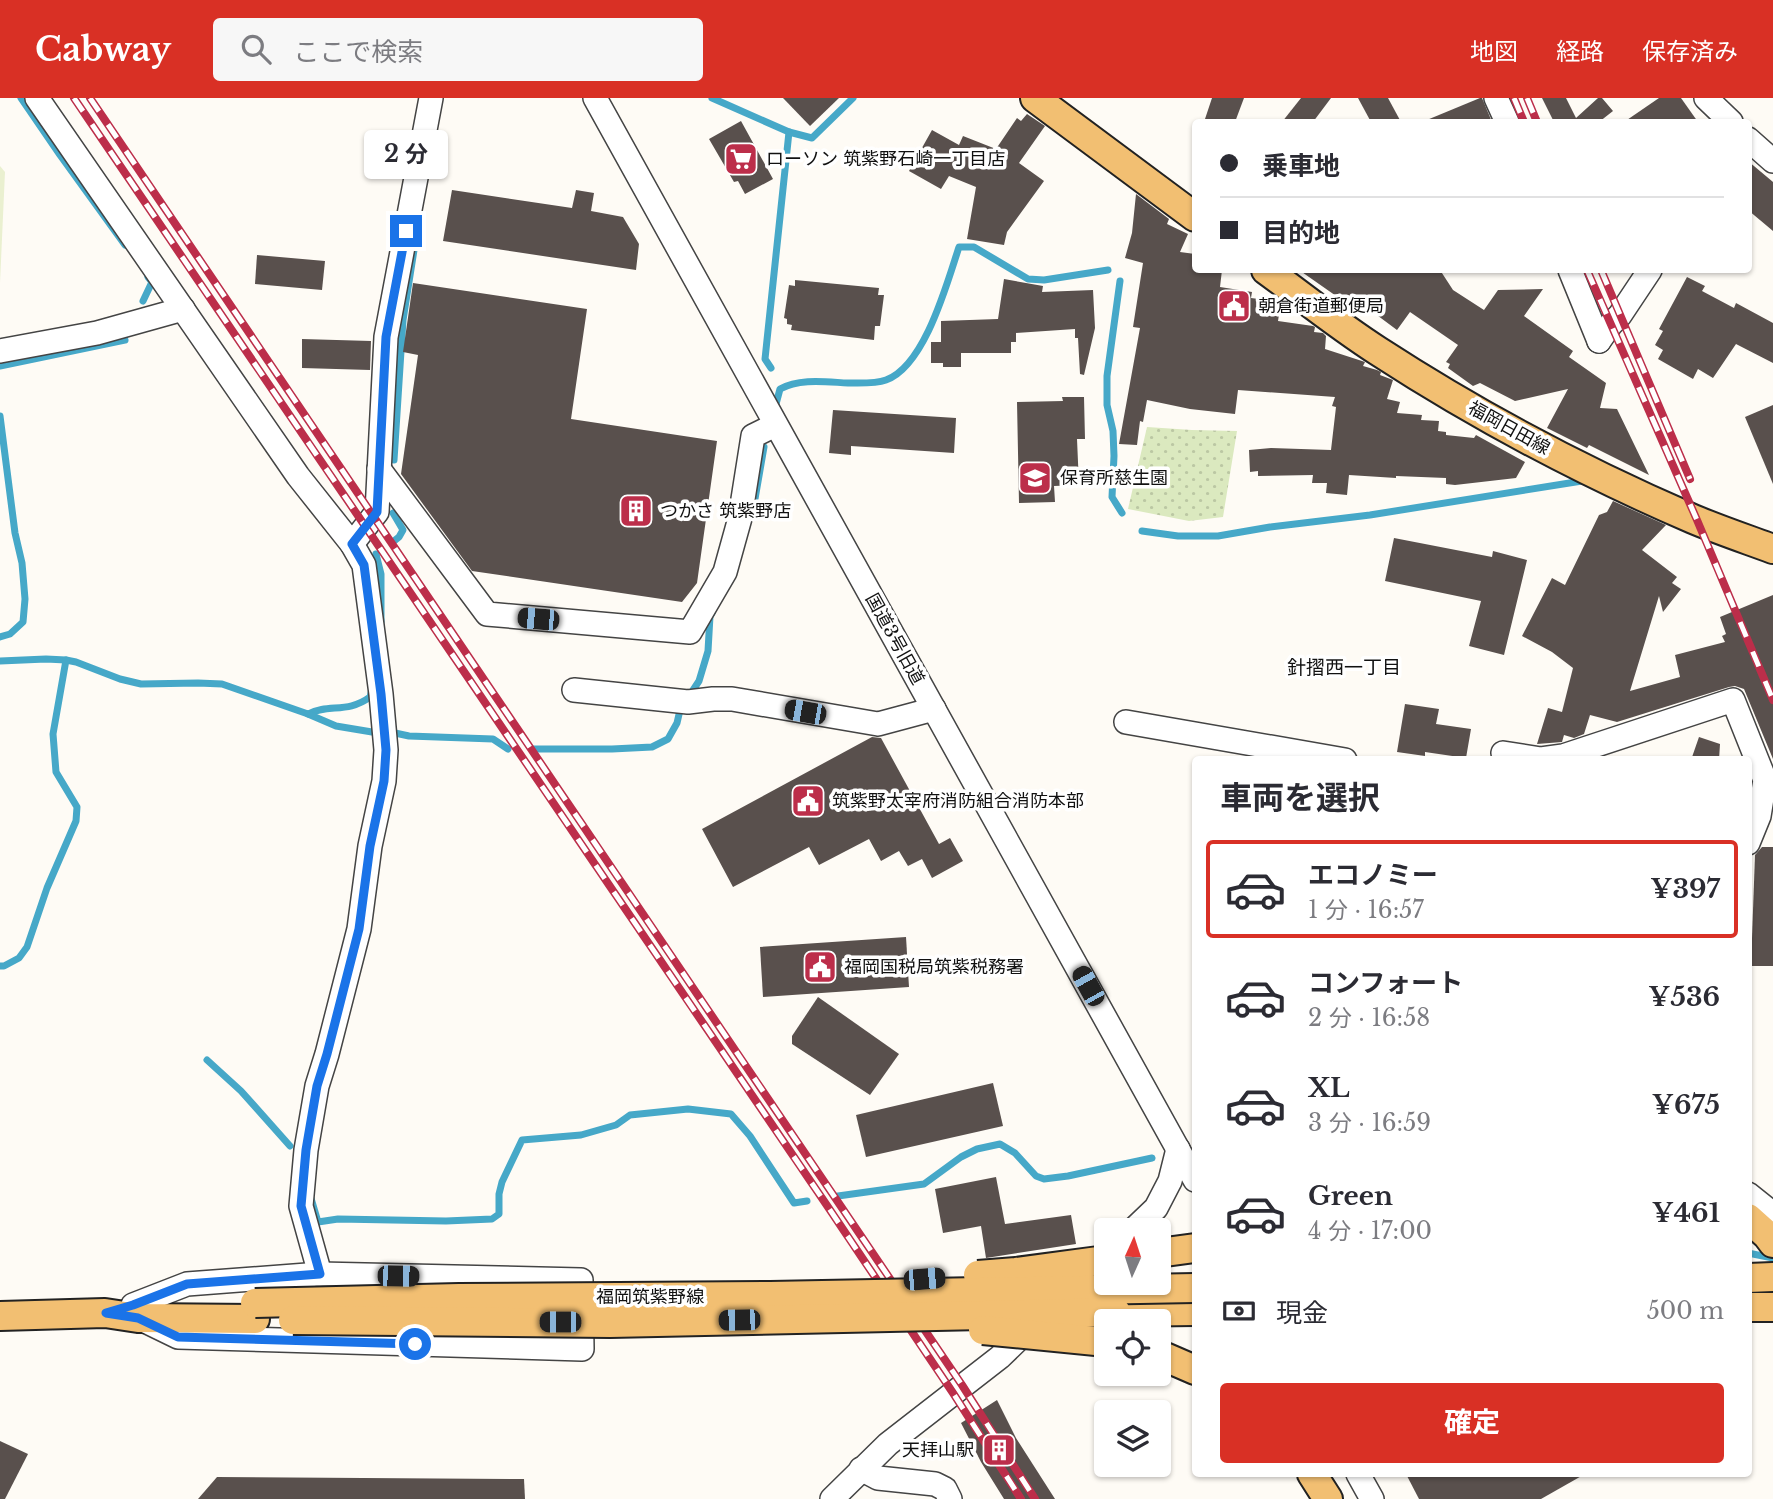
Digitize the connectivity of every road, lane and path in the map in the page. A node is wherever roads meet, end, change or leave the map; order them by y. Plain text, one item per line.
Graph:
1 (37, 98) edge
2 (431, 98) edge
3 (595, 98) edge
4 (1035, 98) edge
5 (1496, 98) edge
6 (1706, 98) edge
7 (1506, 119) edge
8 (1728, 119) edge
9 (1752, 144) edge
10 (1773, 161) edge
11 (1192, 215) edge
12 (1270, 273) edge
13 (1571, 273) edge
14 (1648, 273) edge
15 (183, 309) junction
16 (0, 351) edge
17 (775, 425) junction
18 (379, 469) junction
19 (352, 544) junction
20 (1773, 549) edge
21 (574, 691) dead end
22 (934, 709) junction
23 (1126, 722) dead end
24 (1503, 753) dead end
25 (1324, 756) edge
26 (1522, 756) edge
27 (1563, 756) edge
28 (1752, 833) edge
29 (1178, 1149) junction
30 (1192, 1175) edge
31 (1752, 1197) edge
32 (1773, 1214) edge
33 (1146, 1218) edge
34 (1752, 1222) edge
35 (1773, 1243) edge
36 (1192, 1248) edge
37 (1171, 1251) edge
38 (1094, 1260) edge
39 (1094, 1269) edge
40 (320, 1274) junction
41 (1773, 1277) edge
42 (1752, 1278) edge
43 (1192, 1288) edge
44 (770, 1296) junction
45 (1752, 1307) edge
46 (1773, 1307) edge
47 (136, 1311) junction
48 (255, 1311) junction
49 (1192, 1311) edge
50 (0, 1316) edge
51 (868, 1317) junction
52 (1094, 1341) edge
53 (1171, 1360) edge
54 (1192, 1369) edge
55 (861, 1469) junction
56 (1314, 1477) edge
57 (1360, 1477) edge
58 (832, 1499) edge
59 (950, 1499) edge
60 (1328, 1499) edge
61 (1372, 1499) edge

1 - 15 street
2 - 18 street
3 - 17 street, 国道3号旧道
4 - 11 main road
5 - 7 street
6 - 8 street
9 - 10 street
12 - 20 main road, 福岡日田線
13 - 14 street
15 - 16 street
15 - 19 street
17 - 18 street
17 - 22 street, 国道3号旧道
18 - 19 street
19 - 40 street
21 - 22 street
22 - 29 street, 国道3号旧道
23 - 25 street
24 - 26 street
27 - 28 street
29 - 30 street, 国道3号旧道
29 - 33 street
31 - 32 street
34 - 35 main road
36 - 37 main road
38 - 44 main road, bridge
39 - 55 street
40 - 47 street
40 - 47 street
41 - 42 main road
43 - 44 main road, 福岡筑紫野線, bridge
44 - 48 main road, 福岡筑紫野線, bridge
45 - 46 main road
47 - 48 main road, 福岡筑紫野線
47 - 50 main road, 福岡筑紫野線
48 - 51 main road, 福岡筑紫野線, bridge
49 - 51 main road, 福岡筑紫野線, bridge
51 - 52 main road, bridge
53 - 54 main road
55 - 58 street
55 - 59 street
56 - 60 main road
57 - 61 street

